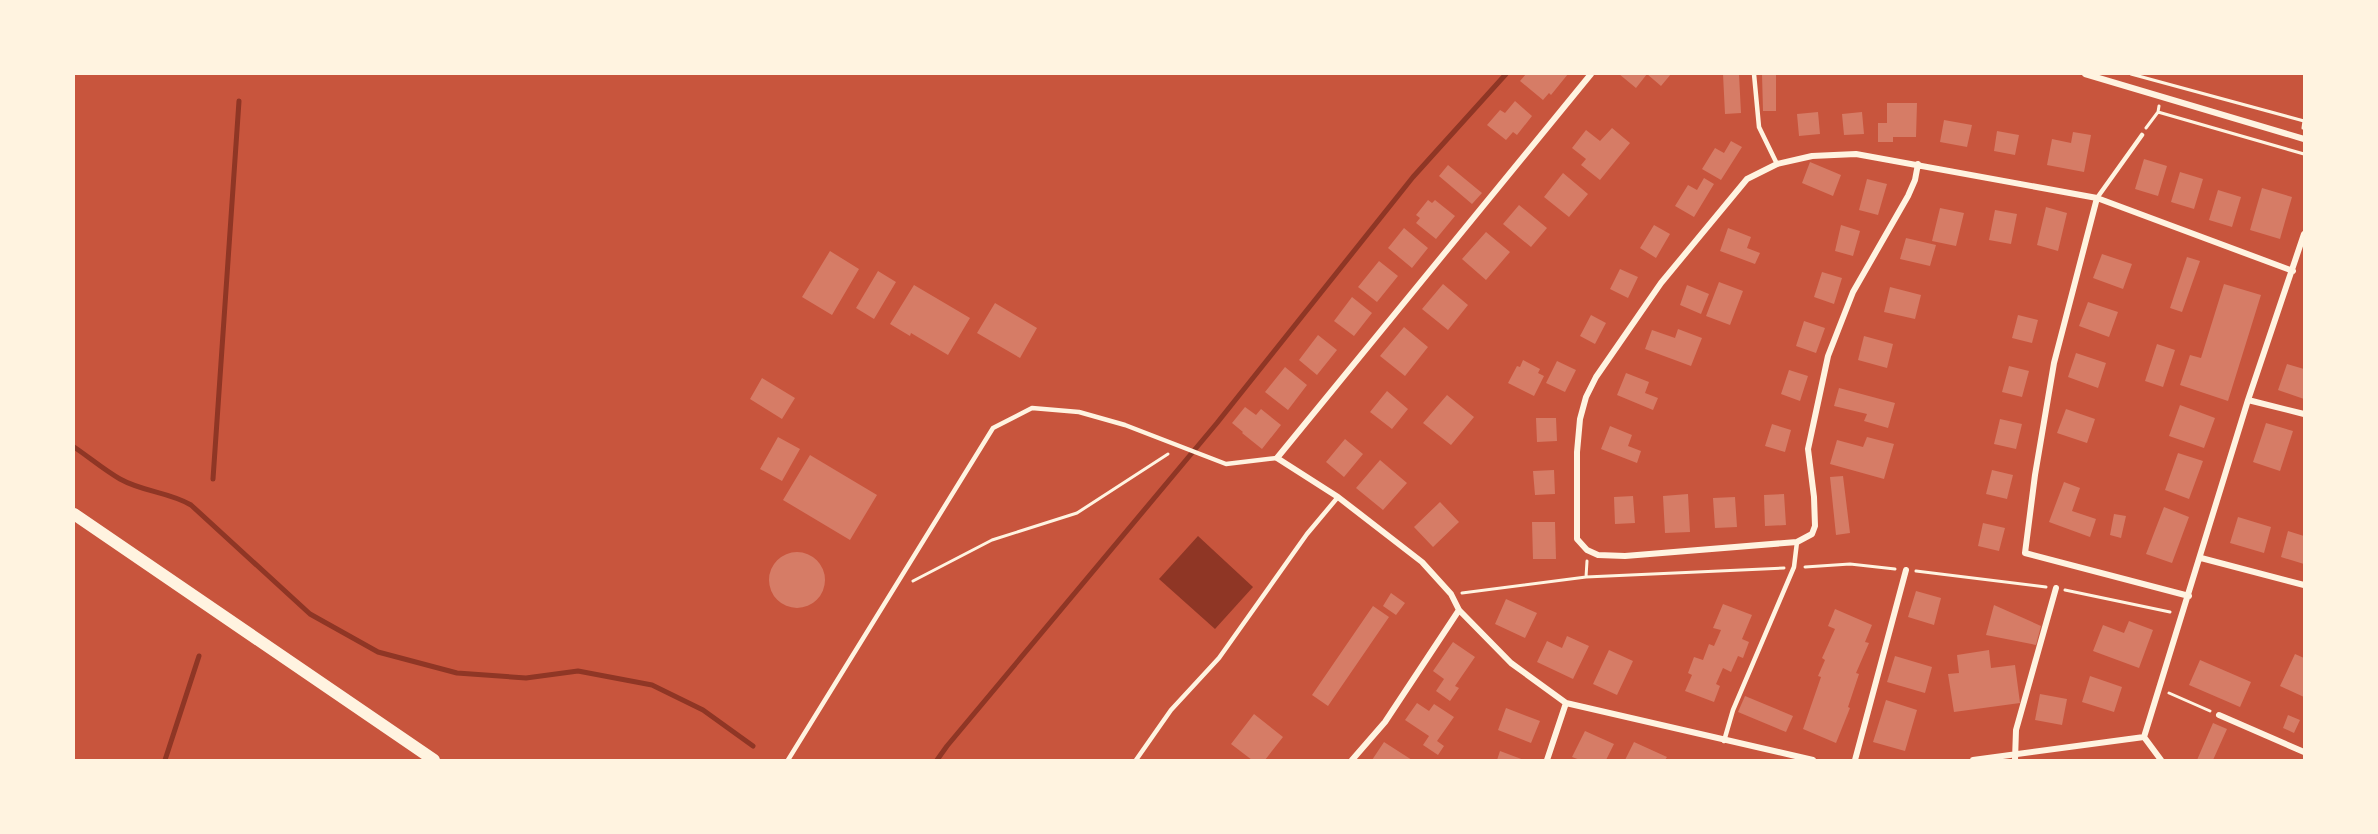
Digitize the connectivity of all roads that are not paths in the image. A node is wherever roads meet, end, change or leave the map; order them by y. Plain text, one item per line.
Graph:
1 (1592, 74) edge
2 (1754, 74) edge
3 (2085, 74) edge
4 (2142, 135) road end
5 (2304, 139) edge
6 (1777, 164) junction
7 (1918, 164) junction
8 (2097, 198) junction
9 (2304, 234) edge
10 (2302, 252) edge
11 (2293, 271) junction
12 (2248, 400) junction
13 (2304, 414) edge
14 (1277, 458) junction
15 (1338, 497) junction
16 (74, 514) edge
17 (1797, 542) junction
18 (2201, 558) junction
19 (1906, 570) road end
20 (2304, 585) edge
21 (2056, 588) road end
22 (2189, 596) junction
23 (1460, 609) junction
24 (1566, 702) junction
25 (2219, 715) road end
26 (2144, 737) junction
27 (1724, 741) junction
28 (2304, 752) edge
29 (2016, 758) edge
30 (434, 760) edge
31 (788, 760) edge
32 (1136, 760) edge
33 (1352, 760) edge
34 (1547, 760) edge
35 (1814, 760) edge
36 (1855, 760) edge
37 (1973, 760) edge
38 (2161, 760) edge

1 - 14 street
2 - 6 lane
3 - 5 street
4 - 8 lane
6 - 7 street
6 - 17 street
7 - 8 street
7 - 17 street
8 - 11 street
8 - 22 street
9 - 10 street
10 - 11 street
11 - 12 street
12 - 13 street
12 - 18 street
14 - 15 street
14 - 31 lane
15 - 23 street
15 - 32 lane
16 - 30 main road
17 - 27 lane
18 - 20 street
18 - 22 street
19 - 36 street
21 - 29 street
22 - 26 street
23 - 24 street
23 - 33 street
24 - 27 street
24 - 34 street
25 - 28 street
26 - 29 street
26 - 38 street
27 - 35 street
29 - 37 street

